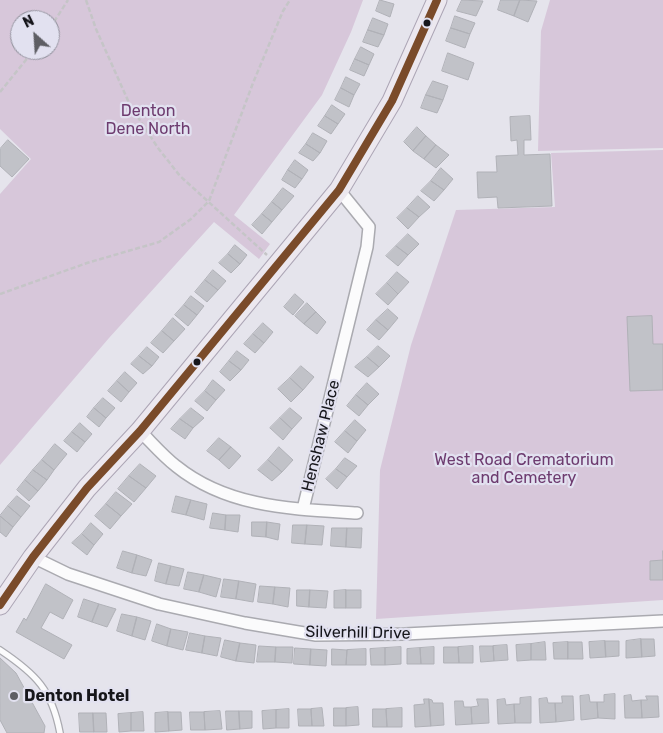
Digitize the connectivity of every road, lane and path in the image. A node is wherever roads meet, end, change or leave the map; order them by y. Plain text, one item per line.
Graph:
1 (68, 0) edge
2 (86, 0) edge
3 (290, 0) edge
4 (437, 0) edge
5 (60, 12) edge
6 (26, 60) edge
7 (0, 92) edge
8 (339, 190) junction
9 (209, 202) junction
10 (278, 265) junction
11 (0, 294) edge
12 (140, 431) junction
13 (303, 509) junction
14 (357, 513) dead end
15 (34, 557) junction
16 (0, 605) edge
17 (663, 621) edge
18 (0, 650) edge
19 (60, 733) edge

1 - 5 path
2 - 9 path
3 - 9 path
4 - 8 main road
6 - 7 path
8 - 10 main road
8 - 13 street, Henshaw Place
9 - 10 path
9 - 11 path
10 - 12 main road
12 - 13 street, Henshaw Place
12 - 15 main road
13 - 14 street
15 - 16 main road
15 - 17 street, Silverhill Drive
18 - 19 lane

